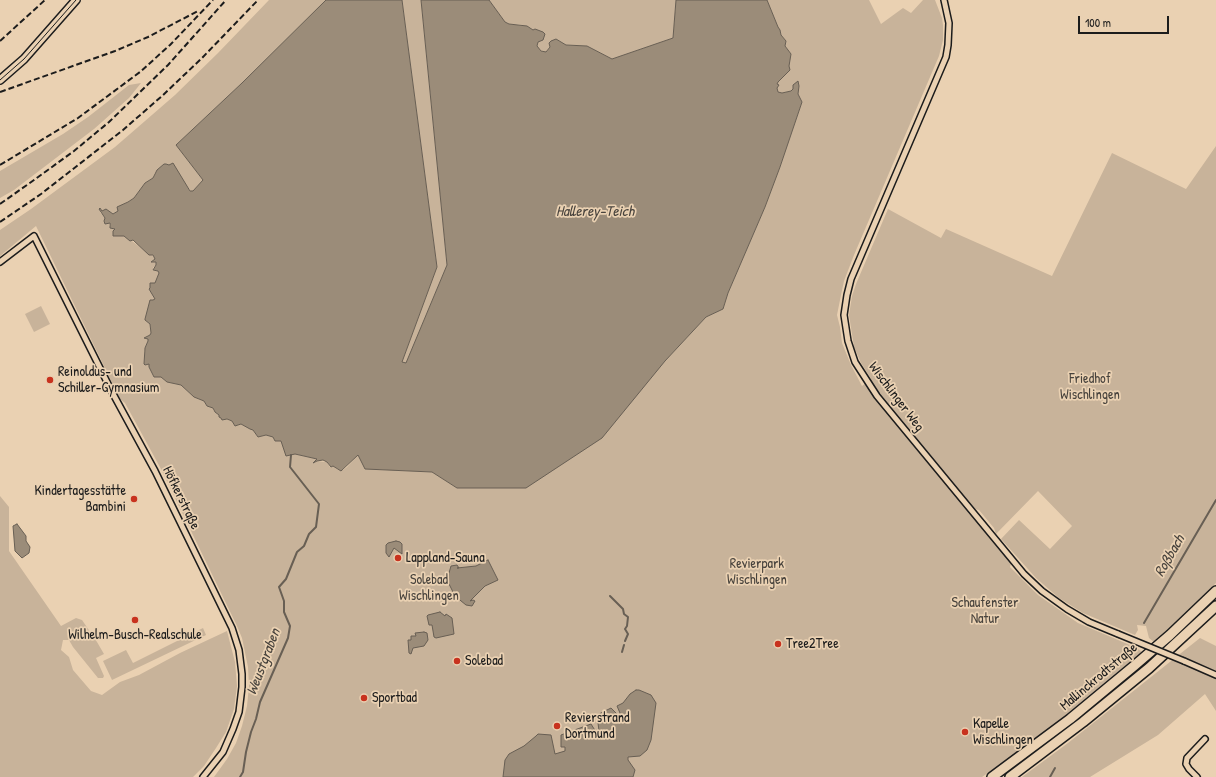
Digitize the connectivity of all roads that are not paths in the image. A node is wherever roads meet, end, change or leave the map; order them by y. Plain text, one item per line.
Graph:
1 (76, 0) edge
2 (944, 0) edge
3 (0, 80) edge
4 (0, 262) edge
5 (1216, 590) edge
6 (1216, 606) edge
7 (1216, 675) edge
8 (1205, 739) dead end
9 (203, 777) edge
10 (992, 777) edge
11 (1010, 777) edge
12 (1197, 777) edge

1 - 3 main road
2 - 7 street, Wischlinger Weg, bridge
4 - 9 street, Höfkerstraße
5 - 10 highway, Mallinckrodtstraße
6 - 11 highway, Mallinckrodtstraße
8 - 12 street

